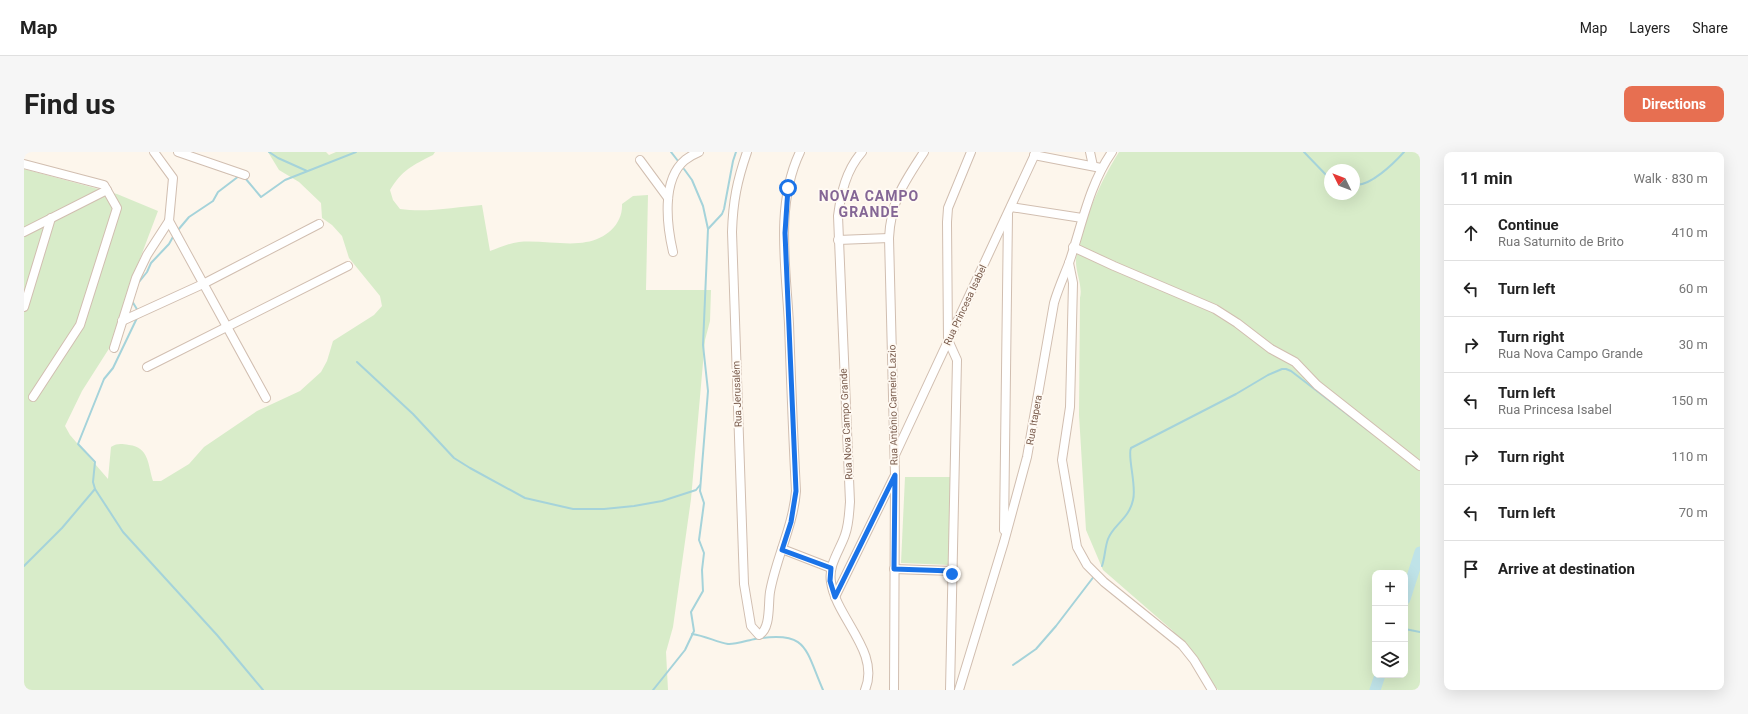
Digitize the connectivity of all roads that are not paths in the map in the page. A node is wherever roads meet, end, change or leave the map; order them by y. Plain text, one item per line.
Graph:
1 (154, 152) edge
2 (178, 152) edge
3 (699, 152) edge
4 (747, 152) edge
5 (800, 152) edge
6 (862, 152) edge
7 (924, 152) edge
8 (971, 152) edge
9 (1090, 152) edge
10 (1112, 152) edge
11 (1035, 153) edge
12 (640, 160) dead end
13 (24, 164) edge
14 (1097, 167) junction
15 (244, 175) dead end
16 (107, 190) junction
17 (668, 198) junction
18 (1010, 210) junction
19 (51, 218) junction
20 (1082, 218) junction
21 (169, 221) junction
22 (319, 224) dead end
23 (24, 232) edge
24 (889, 238) junction
25 (838, 240) junction
26 (1074, 247) junction
27 (673, 252) dead end
28 (1068, 263) junction
29 (348, 266) dead end
30 (204, 284) junction
31 (24, 307) edge
32 (122, 321) junction
33 (227, 327) junction
34 (948, 340) junction
35 (114, 348) dead end
36 (147, 367) dead end
37 (33, 397) dead end
38 (266, 398) dead end
39 (894, 458) junction
40 (1420, 466) edge
41 (895, 475) junction
42 (1004, 542) junction
43 (782, 550) junction
44 (831, 568) junction
45 (894, 569) junction
46 (952, 571) junction
47 (835, 597) junction
48 (864, 690) edge
49 (894, 690) edge
50 (950, 690) edge
51 (959, 690) edge
52 (1212, 690) edge

1 - 21 street
2 - 15 street
3 - 17 street
4 - 43 street, Rua Jerusalém
5 - 43 street
6 - 25 street, Rua Nova Campo Grande
7 - 24 street, Rua Antônio Carneiro Lazio
8 - 34 street
9 - 14 street
10 - 14 street, Rua Itapera
11 - 14 street
11 - 18 street, Rua Princesa Isabel
12 - 17 street
13 - 16 street
14 - 20 street, Rua Itapera
16 - 19 street
16 - 37 street
17 - 27 street
18 - 20 street
18 - 34 street, Rua Princesa Isabel
18 - 42 street
19 - 23 street
19 - 31 street
20 - 26 street, Rua Itapera
21 - 30 street
21 - 32 street
22 - 30 street
24 - 25 street
24 - 39 street, Rua Antônio Carneiro Lazio
25 - 44 street, Rua Nova Campo Grande
26 - 28 street, Rua Itapera
26 - 40 street
28 - 42 street, Rua Itapera
28 - 52 street
29 - 33 street
30 - 32 street
30 - 33 street
32 - 35 street
33 - 36 street
33 - 38 street
34 - 39 street, Rua Princesa Isabel
34 - 46 street
39 - 41 street, Rua Antônio Carneiro Lazio
41 - 45 street, Rua Antônio Carneiro Lazio
41 - 47 street
42 - 51 street, Rua Itapera
43 - 44 street
44 - 47 street, Rua Nova Campo Grande
45 - 46 street
45 - 49 street, Rua Antônio Carneiro Lazio
46 - 50 street
47 - 48 street, Rua Nova Campo Grande

